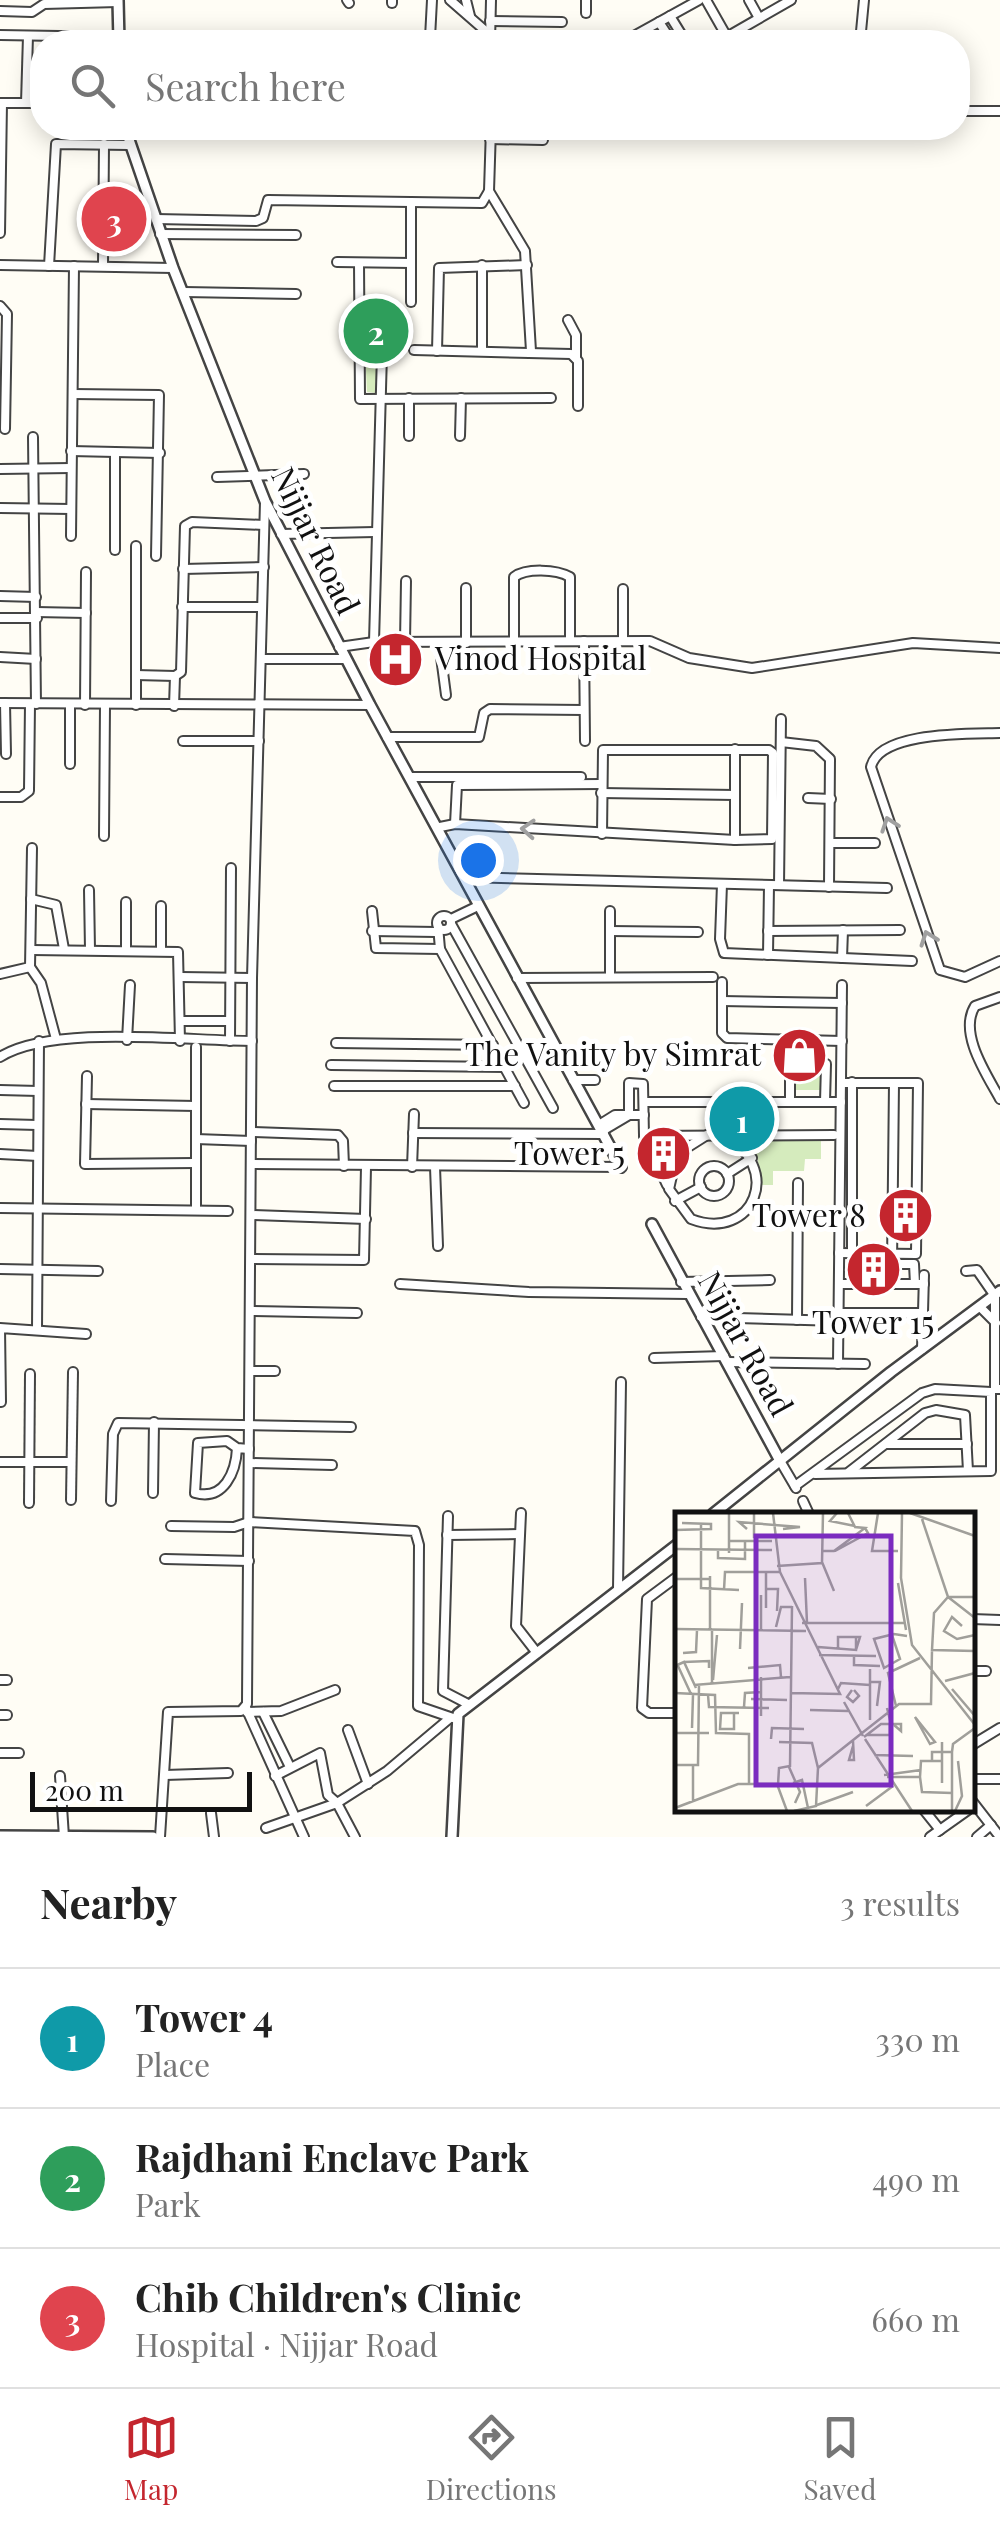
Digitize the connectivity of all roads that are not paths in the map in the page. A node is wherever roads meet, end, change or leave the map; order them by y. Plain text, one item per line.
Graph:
1 (432, 0) edge
2 (450, 0) edge
3 (491, 0) edge
4 (586, 0) edge
5 (702, 0) edge
6 (749, 0) edge
7 (791, 0) edge
8 (864, 0) edge
9 (118, 1) edge
10 (467, 1) edge
11 (0, 11) edge
12 (586, 12) dead end
13 (470, 16) junction
14 (670, 16) junction
15 (759, 18) junction
16 (490, 21) junction
17 (562, 22) dead end
18 (660, 22) junction
19 (118, 30) edge
20 (430, 30) edge
21 (483, 30) edge
22 (490, 30) edge
23 (645, 30) edge
24 (665, 30) edge
25 (679, 30) edge
26 (722, 30) edge
27 (739, 30) edge
28 (861, 30) edge
29 (0, 35) edge
30 (28, 36) joint
31 (1, 103) edge
32 (26, 103) junction
33 (30, 103) edge
34 (970, 111) edge
35 (1000, 111) edge
36 (127, 140) edge
37 (490, 140) edge
38 (1, 141) edge
39 (104, 144) junction
40 (129, 146) junction
41 (1, 169) edge
42 (489, 191) junction
43 (410, 202) junction
44 (156, 218) junction
45 (0, 233) edge
46 (160, 234) junction
47 (296, 235) dead end
48 (338, 262) dead end
49 (359, 263) junction
50 (411, 263) junction
51 (0, 265) edge
52 (482, 265) junction
53 (528, 265) junction
54 (49, 266) junction
55 (74, 266) junction
56 (104, 266) junction
57 (173, 268) junction
58 (184, 292) junction
59 (296, 294) dead end
60 (410, 302) dead end
61 (0, 306) edge
62 (359, 310) junction
63 (568, 320) dead end
64 (414, 350) dead end
65 (482, 350) junction
66 (437, 351) junction
67 (531, 351) junction
68 (576, 358) junction
69 (73, 394) junction
70 (379, 398) junction
71 (409, 398) junction
72 (460, 398) junction
73 (551, 398) dead end
74 (3, 406) edge
75 (578, 406) dead end
76 (6, 429) dead end
77 (409, 436) dead end
78 (460, 436) dead end
79 (32, 437) dead end
80 (71, 451) junction
81 (160, 452) junction
82 (115, 453) junction
83 (72, 468) junction
84 (0, 469) edge
85 (34, 469) junction
86 (304, 474) dead end
87 (254, 476) junction
88 (217, 478) dead end
89 (265, 502) junction
90 (0, 508) edge
91 (34, 508) junction
92 (71, 509) junction
93 (264, 525) junction
94 (375, 532) junction
95 (280, 534) junction
96 (71, 536) dead end
97 (136, 546) dead end
98 (115, 550) dead end
99 (156, 556) dead end
100 (264, 567) junction
101 (183, 569) junction
102 (86, 572) dead end
103 (406, 581) dead end
104 (466, 588) dead end
105 (623, 589) dead end
106 (0, 596) edge
107 (36, 597) junction
108 (182, 607) junction
109 (261, 607) junction
110 (86, 613) junction
111 (36, 615) junction
112 (0, 618) edge
113 (584, 640) junction
114 (623, 640) junction
115 (570, 641) junction
116 (374, 642) junction
117 (406, 642) junction
118 (439, 642) junction
119 (466, 643) junction
120 (514, 644) junction
121 (339, 647) junction
122 (1000, 648) edge
123 (0, 658) edge
124 (260, 658) junction
125 (36, 659) junction
126 (346, 659) junction
127 (136, 675) junction
128 (175, 676) junction
129 (446, 695) dead end
130 (3, 703) edge
131 (33, 704) junction
132 (70, 704) junction
133 (85, 704) junction
134 (105, 705) junction
135 (370, 705) junction
136 (136, 706) junction
137 (174, 706) junction
138 (260, 706) junction
139 (584, 710) junction
140 (781, 718) dead end
141 (1000, 733) edge
142 (387, 737) junction
143 (183, 741) dead end
144 (259, 741) junction
145 (585, 742) dead end
146 (781, 742) junction
147 (735, 749) junction
148 (6, 754) dead end
149 (70, 764) dead end
150 (410, 777) junction
151 (581, 777) dead end
152 (601, 789) junction
153 (735, 795) junction
154 (0, 797) edge
155 (808, 798) dead end
156 (831, 799) junction
157 (455, 824) junction
158 (440, 827) junction
159 (602, 834) junction
160 (104, 836) dead end
161 (735, 840) junction
162 (830, 843) junction
163 (875, 843) dead end
164 (32, 848) dead end
165 (231, 868) dead end
166 (464, 877) junction
167 (722, 884) junction
168 (774, 885) junction
169 (829, 887) junction
170 (887, 888) dead end
171 (88, 890) dead end
172 (31, 899) junction
173 (126, 902) dead end
174 (161, 906) dead end
175 (478, 906) junction
176 (372, 911) dead end
177 (610, 911) dead end
178 (451, 922) junction
179 (437, 929) junction
180 (843, 930) junction
181 (900, 930) dead end
182 (372, 931) junction
183 (610, 931) junction
184 (768, 931) junction
185 (698, 932) dead end
186 (64, 949) junction
187 (32, 950) junction
188 (90, 950) junction
189 (126, 950) junction
190 (440, 950) junction
191 (162, 951) junction
192 (768, 955) junction
193 (842, 958) junction
194 (912, 961) dead end
195 (1000, 961) edge
196 (30, 967) junction
197 (0, 974) edge
198 (180, 977) junction
199 (610, 977) junction
200 (713, 977) dead end
201 (252, 978) junction
202 (517, 978) junction
203 (230, 979) junction
204 (722, 982) dead end
205 (130, 985) dead end
206 (842, 986) dead end
207 (1000, 996) edge
208 (722, 1000) junction
209 (842, 1003) junction
210 (180, 1021) junction
211 (229, 1021) junction
212 (56, 1039) junction
213 (39, 1040) junction
214 (127, 1040) junction
215 (180, 1041) junction
216 (230, 1041) junction
217 (252, 1041) junction
218 (842, 1041) junction
219 (336, 1043) dead end
220 (494, 1046) junction
221 (196, 1047) dead end
222 (1, 1054) edge
223 (331, 1065) dead end
224 (505, 1067) junction
225 (86, 1076) dead end
226 (572, 1080) junction
227 (596, 1080) dead end
228 (852, 1082) junction
229 (894, 1082) junction
230 (841, 1083) junction
231 (334, 1086) dead end
232 (515, 1086) junction
233 (0, 1090) edge
234 (38, 1091) junction
235 (1000, 1100) edge
236 (644, 1102) junction
237 (790, 1102) junction
238 (825, 1102) junction
239 (841, 1102) junction
240 (524, 1103) dead end
241 (86, 1104) junction
242 (196, 1106) junction
243 (553, 1108) dead end
244 (414, 1114) dead end
245 (629, 1115) junction
246 (644, 1115) junction
247 (0, 1124) edge
248 (37, 1125) junction
249 (602, 1130) junction
250 (413, 1133) junction
251 (708, 1135) junction
252 (722, 1135) junction
253 (834, 1135) dead end
254 (251, 1136) junction
255 (644, 1136) junction
256 (196, 1139) junction
257 (0, 1154) edge
258 (894, 1154) junction
259 (917, 1154) junction
260 (38, 1156) junction
261 (752, 1158) junction
262 (196, 1163) junction
263 (252, 1164) junction
264 (344, 1166) junction
265 (366, 1166) junction
266 (621, 1166) joint
267 (435, 1167) junction
268 (412, 1168) junction
269 (894, 1170) junction
270 (917, 1170) junction
271 (728, 1174) junction
272 (798, 1183) dead end
273 (701, 1188) junction
274 (669, 1190) junction
275 (675, 1201) junction
276 (0, 1208) edge
277 (36, 1208) junction
278 (196, 1210) junction
279 (228, 1212) dead end
280 (252, 1215) junction
281 (366, 1219) junction
282 (652, 1224) dead end
283 (438, 1246) dead end
284 (839, 1253) junction
285 (852, 1253) junction
286 (893, 1254) junction
287 (252, 1258) junction
288 (0, 1269) edge
289 (36, 1270) junction
290 (966, 1270) dead end
291 (98, 1271) dead end
292 (770, 1280) dead end
293 (921, 1281) junction
294 (681, 1282) junction
295 (400, 1284) dead end
296 (839, 1284) junction
297 (997, 1293) edge
298 (688, 1294) junction
299 (980, 1307) junction
300 (251, 1310) junction
301 (358, 1313) dead end
302 (923, 1313) junction
303 (701, 1317) junction
304 (839, 1317) junction
305 (796, 1320) junction
306 (996, 1323) junction
307 (37, 1330) junction
308 (86, 1334) dead end
309 (922, 1349) junction
310 (654, 1358) dead end
311 (726, 1359) junction
312 (838, 1364) junction
313 (865, 1364) dead end
314 (73, 1372) dead end
315 (251, 1372) junction
316 (274, 1372) dead end
317 (30, 1374) dead end
318 (622, 1382) dead end
319 (1000, 1389) edge
320 (1, 1402) edge
321 (154, 1422) junction
322 (250, 1424) junction
323 (351, 1427) dead end
324 (886, 1444) junction
325 (967, 1444) junction
326 (236, 1448) junction
327 (250, 1449) junction
328 (780, 1458) junction
329 (0, 1462) edge
330 (29, 1462) junction
331 (72, 1462) junction
332 (250, 1463) junction
333 (332, 1465) dead end
334 (968, 1471) junction
335 (995, 1471) edge
336 (849, 1472) junction
337 (815, 1474) junction
338 (154, 1493) dead end
339 (71, 1500) dead end
340 (111, 1501) dead end
341 (803, 1501) dead end
342 (29, 1503) dead end
343 (716, 1512) edge
344 (809, 1512) edge
345 (521, 1514) dead end
346 (448, 1516) dead end
347 (249, 1522) junction
348 (171, 1526) dead end
349 (520, 1534) junction
350 (448, 1535) junction
351 (675, 1546) edge
352 (165, 1559) dead end
353 (249, 1561) junction
354 (675, 1578) edge
355 (618, 1589) junction
356 (975, 1619) edge
357 (1000, 1620) edge
358 (537, 1653) junction
359 (975, 1671) edge
360 (986, 1671) dead end
361 (334, 1690) dead end
362 (468, 1704) junction
363 (246, 1710) junction
364 (263, 1712) junction
365 (675, 1713) edge
366 (453, 1718) junction
367 (1000, 1728) edge
368 (348, 1730) dead end
369 (975, 1743) edge
370 (0, 1753) edge
371 (20, 1753) dead end
372 (290, 1767) junction
373 (228, 1773) dead end
374 (164, 1775) junction
375 (60, 1776) dead end
376 (276, 1776) junction
377 (368, 1784) junction
378 (337, 1802) junction
379 (975, 1808) edge
380 (926, 1812) edge
381 (963, 1812) edge
382 (211, 1813) dead end
383 (296, 1820) junction
384 (991, 1825) junction
385 (266, 1828) dead end
386 (940, 1830) junction
387 (0, 1836) edge
388 (64, 1837) edge
389 (152, 1837) edge
390 (160, 1837) edge
391 (214, 1837) edge
392 (304, 1837) edge
393 (355, 1837) edge
394 (452, 1837) edge
395 (930, 1837) edge
396 (977, 1837) edge
397 (1000, 1837) edge

1 - 20 street
2 - 13 street
3 - 16 street
4 - 12 street
5 - 14 street
5 - 26 street
6 - 15 street
7 - 15 street
8 - 28 street
9 - 11 street
9 - 19 street
10 - 13 street
13 - 21 street
14 - 18 street
14 - 25 street
15 - 27 street
16 - 17 street
16 - 22 street
18 - 23 street
18 - 24 street
29 - 30 street
30 - 32 street
31 - 32 street
31 - 38 street
32 - 33 street
34 - 35 street
36 - 40 street, Nijjar Road
37 - 42 street
38 - 41 street
39 - 40 street
39 - 54 street
39 - 56 street
40 - 44 street, Nijjar Road
41 - 45 street
42 - 43 street
42 - 53 street
43 - 44 street
43 - 50 street
44 - 46 street, Nijjar Road
46 - 47 street
46 - 57 street, Nijjar Road
48 - 49 street
49 - 50 street
49 - 62 street
50 - 60 street
51 - 54 street
52 - 53 street
52 - 65 street
52 - 66 street
53 - 67 street
54 - 55 street
55 - 56 street
55 - 69 street
56 - 57 street
57 - 58 street, Nijjar Road
58 - 59 street
58 - 87 street, Nijjar Road
61 - 74 street
62 - 70 street
62 - 70 street
63 - 68 street
64 - 66 street
65 - 66 street
65 - 67 street
67 - 68 street
68 - 75 street
69 - 80 street
69 - 81 street
70 - 71 street
70 - 94 street
71 - 72 street
71 - 77 street
72 - 73 street
72 - 78 street
74 - 76 street
79 - 85 street
80 - 82 street
80 - 83 street
81 - 82 street
81 - 99 street
82 - 98 street
83 - 85 street
83 - 92 street
84 - 85 street
85 - 91 street
86 - 87 street
87 - 88 street
87 - 89 street, Nijjar Road
89 - 93 street
89 - 95 street, Nijjar Road
90 - 91 street
91 - 92 street
91 - 107 street
92 - 96 street
93 - 100 street
93 - 101 street
94 - 95 street
94 - 116 street
95 - 121 street, Nijjar Road
97 - 127 street
100 - 101 street
100 - 109 street
101 - 108 street
102 - 110 street
103 - 117 street
104 - 119 street
105 - 114 street
106 - 107 street
107 - 111 street
108 - 109 street
108 - 128 street
109 - 124 street
110 - 111 street
110 - 133 street
111 - 112 street
111 - 125 street
113 - 114 street
113 - 115 street
113 - 139 street
114 - 122 street
115 - 120 street
115 - 120 street
116 - 117 street
116 - 121 street
117 - 118 street
118 - 119 street
118 - 129 street
119 - 120 street
121 - 126 street, Nijjar Road
123 - 125 street
124 - 126 street
124 - 138 street
125 - 131 street
126 - 135 street, Nijjar Road
127 - 128 street
127 - 136 street
128 - 137 street
130 - 131 street
130 - 148 street
131 - 132 street
131 - 154 street
132 - 133 street
132 - 149 street
133 - 134 street
134 - 136 street
134 - 160 street
135 - 138 street
135 - 142 street, Nijjar Road
136 - 137 street
137 - 138 street
138 - 144 street
139 - 142 street
139 - 145 street
140 - 146 street
195 -> 141 street
142 - 150 street, Nijjar Road
143 - 144 street
144 - 201 street
146 - 156 street
146 - 168 street
147 - 152 street
147 - 153 street
147 - 161 street
150 - 151 street
150 - 158 street, Nijjar Road
152 - 153 street
152 - 157 street
152 - 159 street
153 - 161 street
155 - 156 street
156 - 162 street
157 - 158 street
159 -> 157 street
158 - 166 street, Nijjar Road
159 - 161 street
162 - 163 street
162 - 169 street
164 - 172 street
165 - 203 street
166 - 167 street
166 - 175 street, Nijjar Road
167 - 168 street
167 - 192 street
168 - 169 street
168 - 184 street
169 - 170 street
171 - 188 street
172 - 186 street
172 - 187 street
173 - 189 street
174 - 191 street
175 - 178 street
175 - 202 street, Nijjar Road
176 - 182 street
177 - 183 street
178 - 179 street
178 - 243 street
179 - 182 street
179 - 190 street
180 - 181 street
180 - 184 street
180 - 193 street
182 - 190 street
183 - 185 street
183 - 199 street
184 - 192 street
186 - 187 street
186 - 188 street
187 - 196 street
188 - 189 street
189 - 191 street
190 - 220 street
191 - 198 street
192 - 193 street
193 - 194 street
196 - 197 street
196 - 212 street
198 - 203 street
198 - 210 street
199 - 200 street
199 - 202 street
201 - 203 street
201 - 217 street
202 - 226 street, Nijjar Road
203 - 211 street
204 - 208 street
205 - 214 street
206 - 209 street
207 - 235 street
208 - 209 street
208 - 218 street
209 - 218 street
210 - 211 street
210 - 215 street
211 - 216 street
212 - 213 street
212 - 214 street
213 - 222 street
213 - 234 street
214 - 215 street
215 - 216 street
216 - 217 street
217 - 254 street
218 - 230 street
219 - 220 street
220 - 224 street
221 - 242 street
223 - 224 street
224 - 232 street
225 - 241 street
226 - 227 street
226 - 249 street, Nijjar Road
228 - 229 street
228 - 230 street
228 - 285 street
229 - 258 street
229 - 259 street
230 - 239 street
231 - 232 street
232 - 240 street
233 - 234 street
234 - 248 street
236 - 237 street
236 - 245 street
236 - 246 street
237 - 238 street
237 - 238 street
238 - 239 street
239 - 284 street
241 - 242 street
241 - 262 street
242 - 256 street
244 - 250 street
245 - 246 street
245 - 249 street
246 - 255 street
247 - 248 street
248 - 260 street
249 - 250 street
249 - 266 street, Nijjar Road
250 - 268 street
251 - 252 street
251 - 255 street
251 - 274 street
252 - 253 street
252 - 261 street
254 - 256 street
254 - 263 street
254 - 264 street
255 - 274 street
256 - 262 street
257 - 260 street
258 - 259 street
258 - 269 street
259 - 270 street
260 - 277 street
261 - 271 street
261 - 275 street
262 - 278 street
263 - 264 street
263 - 280 street
264 - 265 street
265 - 268 street
265 - 281 street
266 - 267 street
267 - 268 street
267 - 283 street
269 - 270 street
269 - 286 street
270 - 286 street
271 - 273 street
271 - 273 street
272 - 305 street
273 - 275 street
274 - 275 street
276 - 277 street
277 - 278 street
277 - 289 street
278 - 279 street
280 - 281 street
280 - 287 street
281 - 287 street
282 - 294 street, Nijjar Road
284 - 285 street
284 - 296 street
285 - 286 street
286 - 293 street
287 - 300 street
288 - 289 street
289 - 291 street
289 - 307 street
290 - 297 street
292 - 294 street
293 - 296 street
293 - 302 street
294 - 298 street, Nijjar Road
295 - 298 street
296 - 304 street
297 - 299 street
297 - 306 street
298 - 303 street, Nijjar Road
299 - 306 street
299 - 309 street
300 - 301 street
300 - 315 street
302 - 304 street
302 - 309 street
303 - 305 street
303 - 311 street, Nijjar Road
304 - 305 street
304 - 312 street
306 - 319 street
307 - 308 street
307 - 320 street
309 - 328 street
310 - 311 street
311 - 312 street
311 - 328 street, Nijjar Road
312 - 313 street
314 - 331 street
315 - 316 street
315 - 322 street
317 - 330 street
318 - 355 street
321 - 322 street
321 - 338 street
321 - 340 street
322 - 323 street
322 - 327 street
324 - 325 street
324 - 325 street
324 - 336 street
325 - 334 street
326 - 326 street
326 - 327 street
327 - 332 street
328 - 337 street, Nijjar Road
328 - 343 street
329 - 330 street
330 - 331 street
330 - 342 street
331 - 339 street
332 - 333 street
332 - 347 street
334 - 335 street
334 - 336 street
335 - 337 street
336 - 337 street
341 - 344 street
345 - 349 street
346 - 350 street
347 - 348 street
347 - 353 street
347 - 366 street
349 - 350 street
349 - 358 street
350 - 362 street
351 - 355 street
352 - 353 street
353 - 363 street
354 - 365 street
355 - 358 street
356 - 357 street
358 - 362 street
359 - 360 street
361 - 364 street
362 - 366 street
363 - 364 street
363 - 374 street
363 - 376 street
364 - 372 street
366 - 377 street
366 - 394 street
367 - 369 street
368 - 377 street
370 - 371 street
372 - 376 street
372 - 378 street
373 - 374 street
374 - 390 street
375 - 388 street
376 - 383 street
377 - 378 street
378 - 383 street
378 - 393 street
379 - 384 street
380 - 386 street
381 - 386 street
382 - 391 street
383 - 385 street
383 - 392 street
384 - 396 street
384 - 397 street
386 - 395 street
387 - 388 street
388 - 389 street

